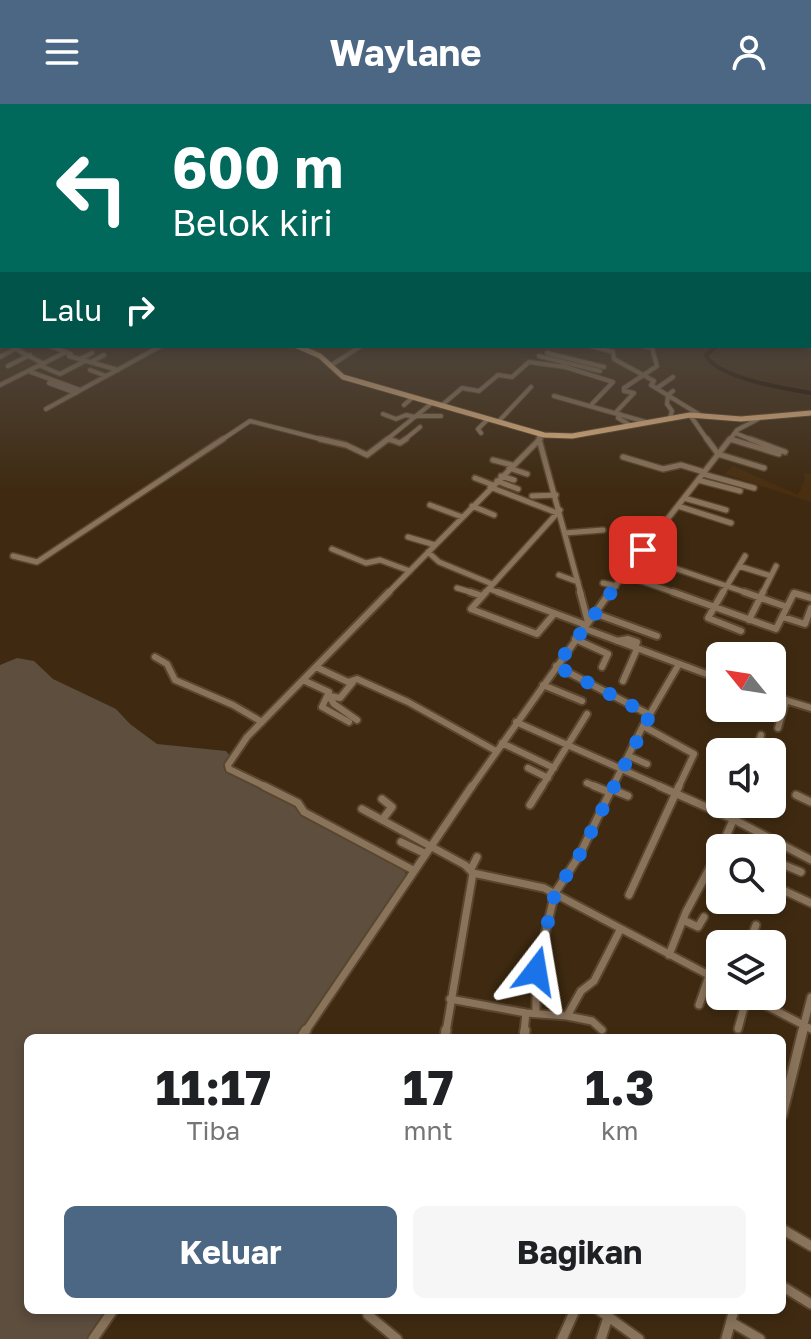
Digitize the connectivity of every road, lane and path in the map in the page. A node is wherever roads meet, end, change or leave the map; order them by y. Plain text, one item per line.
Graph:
1 (21, 376) edge
2 (44, 376) edge
3 (106, 376) edge
4 (342, 376) edge
5 (497, 376) edge
6 (596, 376) edge
7 (640, 376) joint
8 (673, 377) dead end
9 (63, 379) dead end
10 (49, 383) dead end
11 (0, 385) edge
12 (74, 386) junction
13 (531, 387) dead end
14 (657, 388) junction
15 (80, 390) junction
16 (673, 391) dead end
17 (668, 395) junction
18 (554, 396) dead end
19 (412, 398) junction
20 (432, 403) junction
21 (592, 404) junction
22 (404, 405) dead end
23 (441, 406) junction
24 (46, 409) dead end
25 (414, 409) dead end
26 (619, 412) junction
27 (811, 413) edge
28 (383, 414) dead end
29 (690, 415) junction
30 (700, 415) junction
31 (417, 416) junction
32 (441, 416) dead end
33 (764, 417) junction
34 (670, 418) junction
35 (488, 419) junction
36 (498, 422) junction
37 (646, 422) junction
38 (423, 423) junction
39 (630, 425) junction
40 (481, 433) dead end
41 (538, 436) junction
42 (733, 436) junction
43 (389, 439) junction
44 (760, 448) junction
45 (780, 453) junction
46 (718, 454) junction
47 (754, 456) dead end
48 (623, 457) dead end
49 (493, 460) dead end
50 (769, 460) dead end
51 (510, 467) junction
52 (764, 468) dead end
53 (527, 474) dead end
54 (702, 475) junction
55 (475, 478) dead end
56 (514, 480) dead end
57 (495, 482) junction
58 (754, 488) dead end
59 (518, 489) dead end
60 (740, 491) dead end
61 (556, 495) junction
62 (532, 496) dead end
63 (684, 498) junction
64 (430, 505) dead end
65 (472, 506) junction
66 (678, 506) junction
67 (726, 510) dead end
68 (558, 512) junction
69 (494, 515) dead end
70 (462, 517) junction
71 (731, 523) dead end
72 (603, 530) dead end
73 (437, 531) dead end
74 (565, 533) junction
75 (445, 535) junction
76 (408, 537) dead end
77 (435, 545) junction
78 (332, 549) dead end
79 (428, 552) junction
80 (13, 556) dead end
81 (639, 556) junction
82 (745, 556) dead end
83 (739, 566) junction
84 (776, 566) dead end
85 (410, 571) junction
86 (559, 575) dead end
87 (624, 575) junction
88 (771, 576) junction
89 (578, 582) junction
90 (603, 583) dead end
91 (616, 586) junction
92 (726, 586) junction
93 (491, 587) junction
94 (457, 588) dead end
95 (599, 594) dead end
96 (482, 596) junction
97 (608, 596) junction
98 (760, 598) junction
99 (811, 598) edge
100 (787, 607) junction
101 (715, 608) junction
102 (811, 608) edge
103 (594, 613) junction
104 (554, 614) junction
105 (783, 617) junction
106 (749, 620) junction
107 (585, 625) junction
108 (741, 631) dead end
109 (657, 636) dead end
110 (575, 639) junction
111 (636, 648) junction
112 (155, 657) dead end
113 (679, 664) junction
114 (556, 666) junction
115 (316, 667) junction
116 (602, 667) dead end
117 (706, 674) edge
118 (303, 680) junction
119 (623, 681) dead end
120 (353, 682) junction
121 (368, 684) junction
122 (543, 685) junction
123 (361, 692) dead end
124 (329, 696) junction
125 (786, 700) edge
126 (582, 701) dead end
127 (811, 708) edge
128 (587, 714) dead end
129 (650, 715) junction
130 (262, 722) junction
131 (516, 722) junction
132 (780, 722) edge
133 (643, 726) junction
134 (778, 728) dead end
135 (761, 735) dead end
136 (760, 738) edge
137 (502, 743) junction
138 (568, 745) junction
139 (496, 751) junction
140 (629, 756) junction
141 (647, 764) dead end
142 (528, 768) dead end
143 (554, 768) junction
144 (621, 770) junction
145 (548, 778) junction
146 (587, 783) dead end
147 (610, 790) junction
148 (675, 794) junction
149 (796, 795) dead end
150 (628, 796) dead end
151 (382, 799) dead end
152 (811, 802) edge
153 (530, 805) dead end
154 (362, 809) dead end
155 (733, 819) junction
156 (382, 820) junction
157 (727, 834) edge
158 (401, 842) dead end
159 (426, 850) junction
160 (477, 857) dead end
161 (811, 860) edge
162 (786, 866) edge
163 (413, 870) junction
164 (472, 871) junction
165 (801, 872) dead end
166 (706, 881) edge
167 (786, 891) edge
168 (555, 893) junction
169 (629, 895) dead end
170 (811, 903) edge
171 (704, 917) dead end
172 (683, 920) junction
173 (756, 925) dead end
174 (620, 930) junction
175 (754, 930) edge
176 (669, 955) junction
177 (706, 974) edge
178 (706, 985) edge
179 (811, 997) edge
180 (450, 999) junction
181 (699, 1005) dead end
182 (744, 1010) edge
183 (775, 1010) edge
184 (531, 1012) junction
185 (567, 1016) junction
186 (808, 1027) edge
187 (738, 1029) dead end
188 (602, 1030) dead end
189 (304, 1034) edge
190 (446, 1034) edge
191 (525, 1034) edge
192 (786, 1087) edge
193 (786, 1231) edge
194 (811, 1246) edge
195 (786, 1288) edge
196 (811, 1304) edge
197 (110, 1314) edge
198 (368, 1314) edge
199 (573, 1314) edge
200 (604, 1314) edge
201 (733, 1314) edge
202 (731, 1322) junction
203 (93, 1339) edge
204 (397, 1339) edge
205 (562, 1339) edge
206 (601, 1339) edge
207 (639, 1339) edge
208 (726, 1339) edge
209 (760, 1339) edge

1 - 11 street
2 - 12 street
3 - 15 street
4 - 19 main road
5 - 23 street
6 - 21 street
7 - 14 street
7 - 26 street
8 - 14 street
9 - 12 street
10 - 15 street
12 - 15 street
13 - 36 street
14 - 17 street
15 - 24 street
16 - 17 street
17 - 30 street
17 - 34 street
18 - 21 street
19 - 20 main road
19 - 22 street
20 - 23 main road
20 - 31 street
21 - 26 street
23 - 35 main road
25 - 31 street
26 - 37 street
26 - 39 street
27 - 33 main road
28 - 31 street
29 - 30 main road
29 - 34 main road
29 - 46 street
30 - 33 main road
31 - 38 street
31 - 43 street
32 - 38 street
33 - 42 street
34 - 37 main road
35 - 36 main road
35 - 40 street
36 - 41 main road
37 - 39 main road
38 - 43 street
39 - 41 main road
41 - 51 street
41 - 61 street
42 - 44 street
42 - 45 street
42 - 46 street
43 - 80 street
44 - 45 street
44 - 47 street
45 - 50 street
46 - 52 street
46 - 54 street
48 - 54 street
49 - 51 street
51 - 53 street
51 - 57 street
54 - 58 street
54 - 60 street
54 - 63 street
55 - 57 street
56 - 57 street
57 - 59 street
57 - 65 street
57 - 68 street
61 - 62 street
61 - 68 street
63 - 66 street
63 - 67 street
64 - 70 street
65 - 69 street
65 - 70 street
66 - 71 street
66 - 81 street
68 - 74 street
68 - 93 street
70 - 75 street
72 - 74 street
73 - 75 street
74 - 89 street
75 - 77 street
76 - 77 street
77 - 79 street
78 - 85 street
79 - 85 street
79 - 93 street
81 - 87 street
81 - 92 street
82 - 83 street
83 - 88 street
83 - 92 street
84 - 88 street
85 - 115 street
86 - 89 street
87 - 91 street
87 - 101 street
88 - 98 street
89 - 107 street
90 - 91 street
91 - 97 street
92 - 98 street
92 - 101 street
93 - 96 street
93 - 104 street
94 - 96 street
95 - 97 street
96 - 104 street
97 - 103 street
98 - 100 street
98 - 106 street
99 - 100 street
100 - 105 street
101 - 106 street
101 - 108 street
102 - 105 street
103 - 107 street
103 - 109 street
104 - 107 street
105 - 106 street
107 - 110 street
107 - 111 street
110 - 114 street
110 - 116 street
111 - 113 street
111 - 119 street
112 - 130 street
113 - 117 street
113 - 129 street
114 - 122 street
114 - 129 street
115 - 118 street
115 - 120 street
118 - 124 street
118 - 130 street
120 - 121 street
120 - 124 street
121 - 123 street
121 - 139 street
122 - 126 street
122 - 131 street
124 - 124 street
125 - 127 street
128 - 138 street
129 - 133 street
130 - 163 street
131 - 137 street
131 - 138 street
132 - 134 street
133 - 140 street
133 - 148 street
135 - 136 street
137 - 139 street
137 - 143 street
138 - 143 street
138 - 144 street
139 - 159 street
140 - 141 street
140 - 144 street
142 - 145 street
143 - 145 street
144 - 147 street
144 - 148 street
145 - 153 street
146 - 147 street
147 - 150 street
147 - 168 street
148 - 155 street
148 - 169 street
149 - 152 street
151 - 156 street
154 - 156 street
155 - 157 street
155 - 161 street
156 - 159 street
158 - 159 street
159 - 163 street
159 - 164 street
160 - 164 street
162 - 165 street
163 - 189 street
164 - 168 street
164 - 180 street
166 - 172 street
167 - 170 street
168 - 174 street
168 - 184 street
171 - 172 street
172 - 176 street
173 - 175 street
174 - 176 street
174 - 185 street
176 - 177 street
178 - 181 street
179 - 186 street
180 - 184 street
180 - 190 street
182 - 187 street
183 - 186 street
184 - 185 street
184 - 191 street
185 - 188 street
186 - 192 street
193 - 194 street
195 - 196 street
197 - 203 street
198 - 204 street
199 - 205 street
200 - 206 street
200 - 207 street
201 - 202 street
202 - 208 street
202 - 209 street

